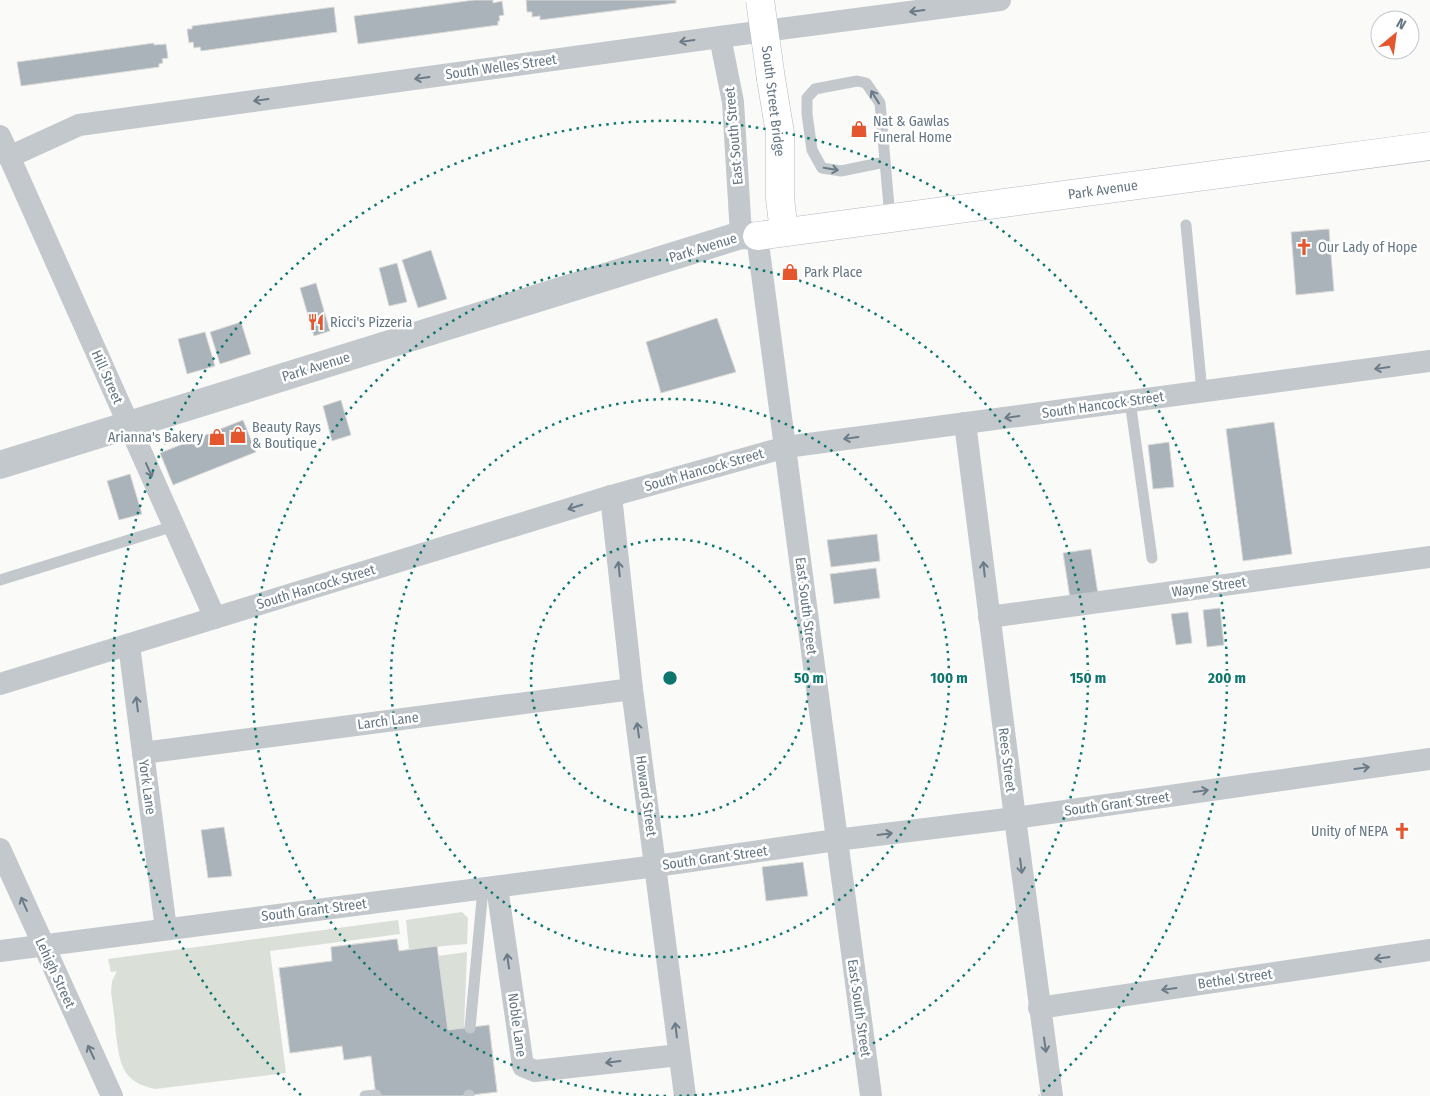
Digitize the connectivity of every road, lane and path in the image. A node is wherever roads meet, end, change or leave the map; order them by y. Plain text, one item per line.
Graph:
1 (760, 0) edge
2 (1000, 0) edge
3 (720, 37) junction
4 (0, 136) edge
5 (1430, 146) edge
6 (9, 157) junction
7 (885, 162) junction
8 (890, 218) junction
9 (1186, 225) dead end
10 (784, 232) junction
11 (749, 236) junction
12 (1430, 361) edge
13 (1202, 392) junction
14 (1130, 401) junction
15 (965, 423) junction
16 (129, 425) junction
17 (786, 447) junction
18 (0, 465) edge
19 (611, 496) junction
20 (174, 526) junction
21 (1430, 557) edge
22 (1152, 558) dead end
23 (0, 580) edge
24 (989, 617) junction
25 (214, 618) junction
26 (129, 645) junction
27 (0, 684) edge
28 (632, 689) junction
29 (143, 753) junction
30 (1430, 759) edge
31 (1015, 818) junction
32 (836, 840) junction
33 (0, 849) edge
34 (656, 866) junction
35 (490, 888) junction
36 (166, 929) junction
37 (42, 945) junction
38 (1430, 950) edge
39 (0, 951) edge
40 (1039, 1008) junction
41 (470, 1028) dead end
42 (679, 1054) junction
43 (112, 1096) edge
44 (685, 1096) edge
45 (871, 1096) edge
46 (1052, 1096) edge

1 - 10 main road, South Street Bridge, bridge
2 -> 3 street, South Welles Street
3 -> 6 street, South Welles Street
3 - 11 street, East South Street
4 - 6 street, Hill Street
5 - 8 main road, Park Avenue
6 - 16 street, Hill Street
7 -> 7 lane
7 - 8 lane
8 - 10 main road, Park Avenue
9 - 13 lane
10 - 11 main road, Park Avenue
11 - 16 street, Park Avenue
11 - 17 street, East South Street
12 -> 13 street, South Hancock Street
13 - 14 street, South Hancock Street
14 -> 15 street, South Hancock Street
14 - 22 lane
15 -> 17 street, South Hancock Street
24 -> 15 street, Rees Street
16 - 18 street, Park Avenue
16 -> 20 street, Hill Street
17 - 19 street, South Hancock Street
17 - 32 street, East South Street
19 -> 25 street, South Hancock Street
28 -> 19 street, Howard Street
20 - 23 lane
20 - 25 street, Hill Street
21 - 24 street, Wayne Street
24 - 31 street, Rees Street
25 - 26 street, South Hancock Street
26 - 27 street, South Hancock Street
29 -> 26 street, York Lane
28 - 29 street, Larch Lane
34 -> 28 street, Howard Street
29 - 36 street, York Lane
31 -> 30 street, South Grant Street
32 -> 31 street, South Grant Street
31 -> 40 street, Rees Street
32 - 34 street, South Grant Street
32 - 45 street, East South Street
37 -> 33 street, Lehigh Street
34 - 35 street, South Grant Street
42 -> 34 street, Howard Street
35 - 36 street, South Grant Street
35 - 41 lane
42 -> 35 street, Noble Lane
36 - 37 street, South Grant Street
37 - 39 street, South Grant Street
43 -> 37 street, Lehigh Street
38 -> 40 street, Bethel Street
40 -> 46 street, Rees Street
42 - 44 street, Howard Street

